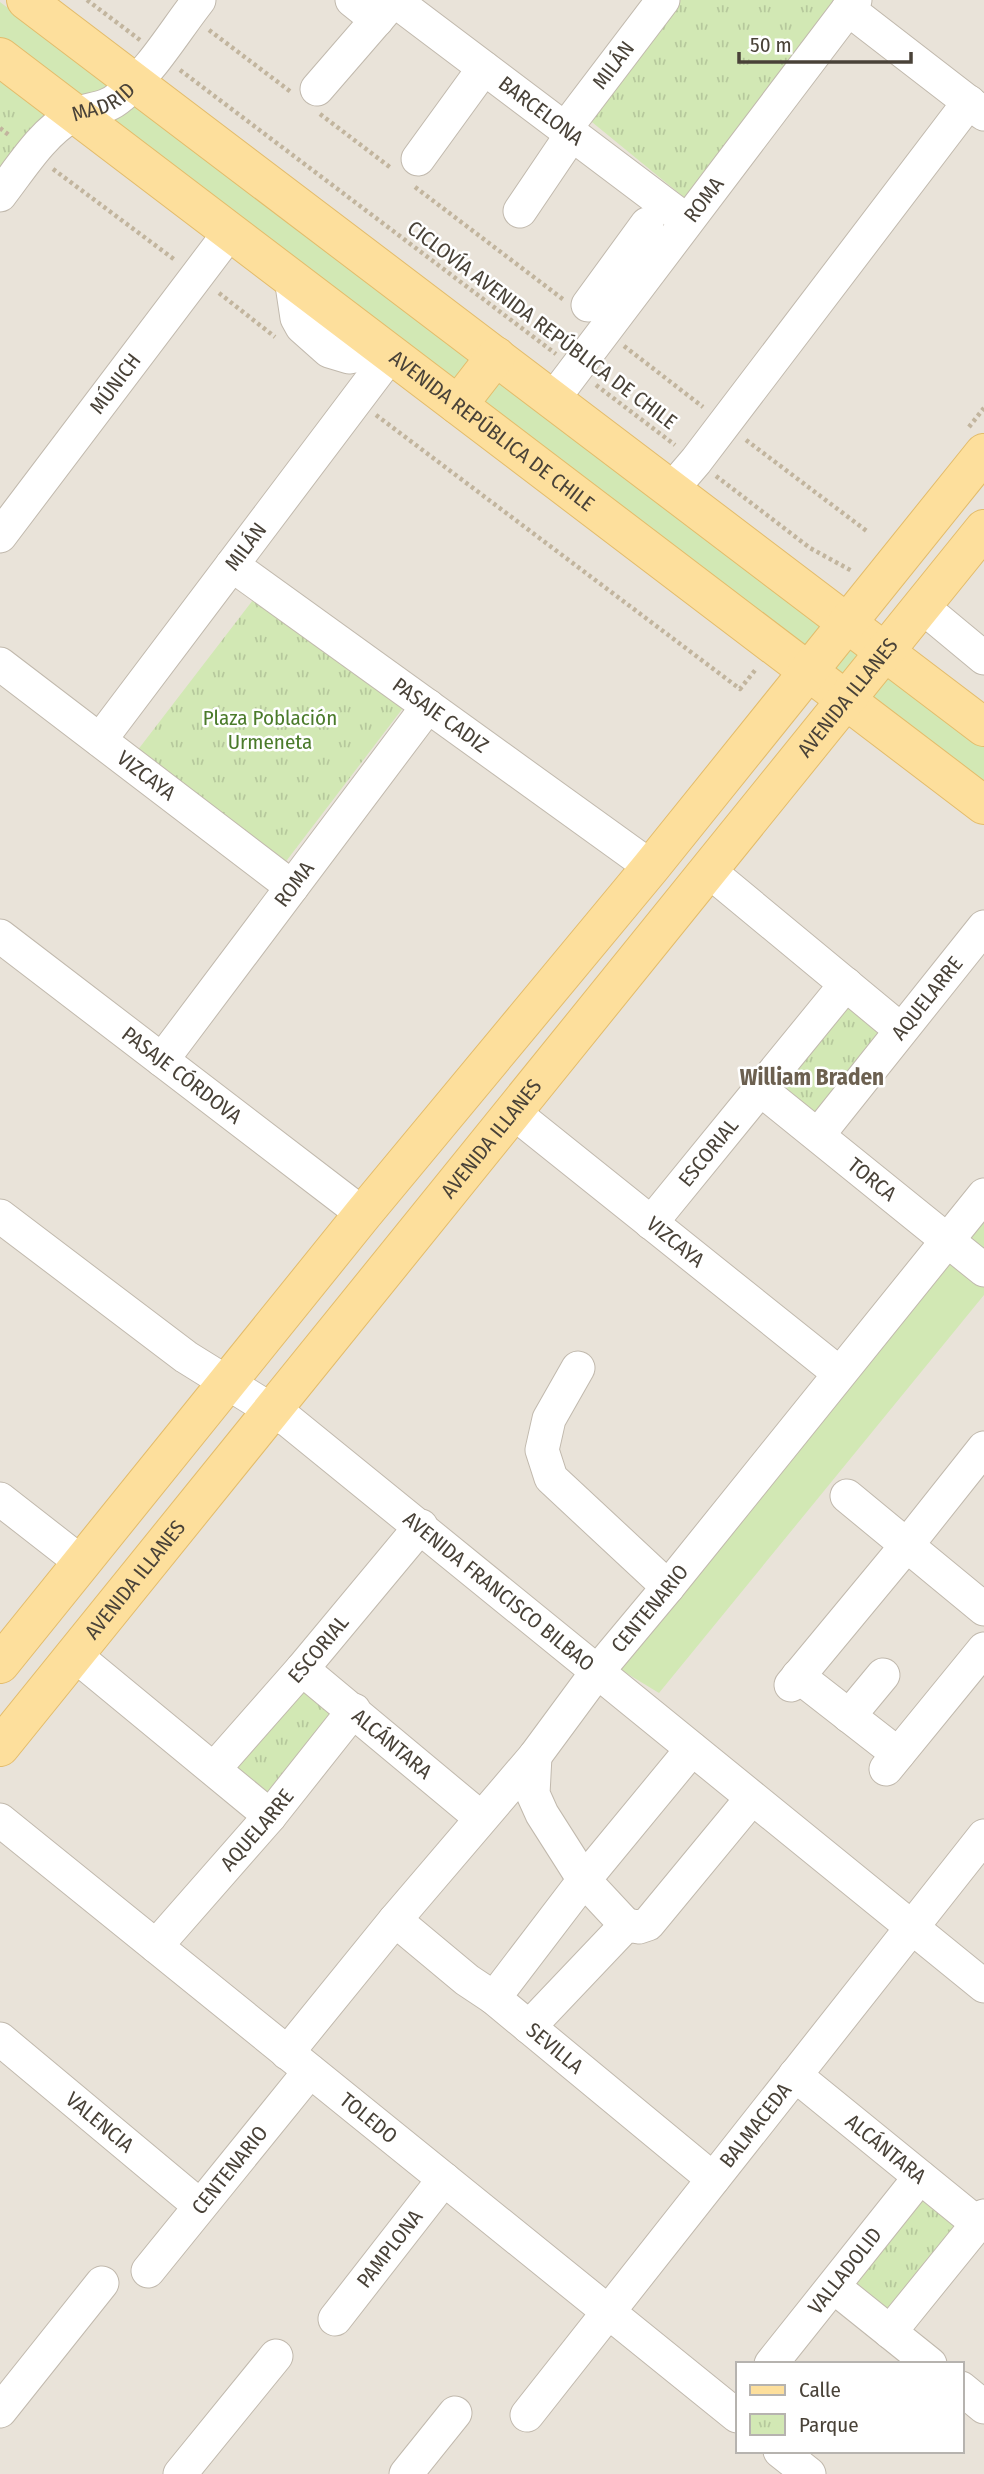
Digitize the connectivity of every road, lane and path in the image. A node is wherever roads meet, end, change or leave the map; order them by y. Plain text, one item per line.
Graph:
1 (26, 0) edge
2 (87, 0) edge
3 (663, 0) edge
4 (391, 5) edge
5 (851, 5) edge
6 (193, 7) edge
7 (0, 57) edge
8 (147, 68) junction
9 (484, 68) junction
10 (310, 99) junction
11 (976, 108) edge
12 (75, 114) junction
13 (0, 128) edge
14 (569, 132) junction
15 (32, 153) junction
16 (406, 170) junction
17 (0, 195) edge
18 (520, 211) dead end
19 (687, 221) junction
20 (230, 232) junction
21 (197, 276) junction
22 (596, 318) junction
23 (282, 342) dead end
24 (388, 352) junction
25 (496, 356) junction
26 (576, 369) junction
27 (553, 399) junction
28 (356, 400) junction
29 (458, 405) junction
30 (724, 423) junction
31 (984, 453) edge
32 (684, 475) junction
33 (984, 529) edge
34 (868, 532) dead end
35 (0, 536) edge
36 (232, 565) junction
37 (878, 586) junction
38 (937, 619) dead end
39 (848, 622) junction
40 (886, 652) junction
41 (984, 658) edge
42 (763, 661) dead end
43 (0, 664) edge
44 (808, 672) junction
45 (846, 701) junction
46 (428, 706) junction
47 (984, 727) edge
48 (100, 740) junction
49 (975, 786) edge
50 (651, 867) junction
51 (709, 871) junction
52 (292, 887) junction
53 (984, 927) edge
54 (0, 936) edge
55 (846, 984) junction
56 (901, 1030) junction
57 (162, 1060) junction
58 (761, 1089) junction
59 (513, 1112) junction
60 (818, 1135) junction
61 (984, 1195) edge
62 (363, 1214) junction
63 (0, 1216) edge
64 (651, 1223) junction
65 (947, 1241) junction
66 (984, 1270) edge
67 (578, 1368) dead end
68 (839, 1373) junction
69 (226, 1384) junction
70 (272, 1410) junction
71 (984, 1448) edge
72 (847, 1496) dead end
73 (0, 1499) edge
74 (421, 1526) junction
75 (907, 1545) junction
76 (82, 1563) junction
77 (668, 1587) junction
78 (984, 1609) edge
79 (984, 1649) edge
80 (76, 1656) junction
81 (0, 1664) edge
82 (302, 1669) junction
83 (597, 1672) junction
84 (883, 1675) dead end
85 (354, 1710) junction
86 (849, 1716) junction
87 (0, 1747) edge
88 (692, 1749) junction
89 (536, 1756) junction
90 (214, 1769) junction
91 (752, 1798) junction
92 (270, 1816) junction
93 (481, 1818) junction
94 (0, 1820) edge
95 (984, 1836) edge
96 (584, 1880) junction
97 (395, 1920) junction
98 (626, 1925) junction
99 (912, 1927) junction
100 (156, 1947) junction
101 (984, 1986) edge
102 (494, 1998) junction
103 (529, 2027) junction
104 (0, 2039) edge
105 (298, 2062) junction
106 (795, 2075) junction
107 (920, 2177) junction
108 (444, 2179) junction
109 (713, 2179) junction
110 (200, 2206) junction
111 (981, 2220) edge
112 (148, 2271) dead end
113 (102, 2283) dead end
114 (834, 2287) junction
115 (608, 2312) junction
116 (335, 2319) dead end
117 (890, 2332) junction
118 (276, 2356) dead end
119 (773, 2362) edge
120 (928, 2362) edge
121 (963, 2390) edge
122 (984, 2407) edge
123 (0, 2411) edge
124 (735, 2411) edge
125 (455, 2413) dead end
126 (527, 2415) dead end
127 (783, 2453) edge
128 (180, 2474) edge
129 (406, 2474) edge
130 (809, 2474) edge

1 - 8 main road
2 - 8 path, CICLOVÍA AVENIDA REPÚBLICA DE CHILE
3 - 14 street, MILÁN
4 - 9 street, BARCELONA
4 - 10 street
5 - 11 street
5 - 19 street, ROMA
6 - 8 street, MADRID
6 - 10 path
7 - 12 main road, AVENIDA REPÚBLICA DE CHILE
8 - 12 street, MADRID
8 - 25 main road
8 - 26 path, CICLOVÍA AVENIDA REPÚBLICA DE CHILE
9 - 14 street, BARCELONA
9 - 16 street
10 - 16 path
11 - 30 street
12 - 15 street, MADRID
12 - 20 main road, AVENIDA REPÚBLICA DE CHILE
13 - 15 path
14 - 18 street, MILÁN
14 - 19 street, BARCELONA
15 - 17 street, MADRID
15 - 21 path
16 - 22 path
19 - 22 street, ROMA
20 - 21 street, MÚNICH
20 - 24 main road, AVENIDA REPÚBLICA DE CHILE
21 - 23 path
21 - 35 street, MÚNICH
22 - 26 street, ROMA
22 - 30 path
24 - 28 street, MILÁN
24 - 29 main road, AVENIDA REPÚBLICA DE CHILE
25 - 27 main road
25 - 29 main road
26 - 27 street, ROMA
26 - 32 path, CICLOVÍA AVENIDA REPÚBLICA DE CHILE
27 - 32 main road
28 - 36 street, MILÁN
28 - 42 path
29 - 44 main road, AVENIDA REPÚBLICA DE CHILE
30 - 32 street
30 - 34 path
31 - 37 main road
32 - 37 path, CICLOVÍA AVENIDA REPÚBLICA DE CHILE
32 - 39 main road
33 - 40 main road, AVENIDA ILLANES
36 - 46 street, PASAJE CADIZ
36 - 48 street, MILÁN
37 - 39 main road
38 - 41 street
39 - 40 main road
39 - 44 main road
40 - 45 main road, AVENIDA ILLANES
40 - 47 main road
43 - 48 street, VIZCAYA
44 - 45 main road, AVENIDA REPÚBLICA DE CHILE
44 - 50 main road
45 - 49 main road, AVENIDA REPÚBLICA DE CHILE
45 - 51 main road, AVENIDA ILLANES
46 - 50 street, PASAJE CADIZ
46 - 52 street, ROMA
48 - 52 street, VIZCAYA
50 - 62 main road
51 - 55 street
51 - 59 main road, AVENIDA ILLANES
52 - 57 street, ROMA
53 - 56 street, AQUELARRE
54 - 57 street, PASAJE CÓRDOVA
55 - 56 street
55 - 58 street, ESCORIAL
56 - 60 street, AQUELARRE
57 - 62 street, PASAJE CÓRDOVA
58 - 60 street, TORCA
58 - 64 street, ESCORIAL
59 - 64 street, VIZCAYA
59 - 70 main road, AVENIDA ILLANES
60 - 65 street, TORCA
61 - 65 street, CENTENARIO
62 - 69 main road
63 - 69 street, AVENIDA FRANCISCO BILBAO
64 - 68 street, VIZCAYA
65 - 66 street, TORCA
65 - 68 street, CENTENARIO
67 - 77 street
68 - 77 street, CENTENARIO
69 - 70 street, AVENIDA FRANCISCO BILBAO
69 - 76 main road
70 - 74 street, AVENIDA FRANCISCO BILBAO
70 - 80 main road, AVENIDA ILLANES
71 - 75 street
72 - 75 street
73 - 76 street
74 - 82 street, ESCORIAL
74 - 83 street, AVENIDA FRANCISCO BILBAO
75 - 78 street
75 - 86 street
76 - 81 main road
77 - 83 street, CENTENARIO
79 - 86 street
80 - 87 main road, AVENIDA ILLANES
80 - 90 street
82 - 85 street, ALCÁNTARA
82 - 90 street, ESCORIAL
83 - 88 street, AVENIDA FRANCISCO BILBAO
83 - 89 street, CENTENARIO
84 - 86 street
85 - 92 street, AQUELARRE
85 - 93 street, ALCÁNTARA
88 - 91 street, AVENIDA FRANCISCO BILBAO
88 - 96 street
89 - 93 street, CENTENARIO
89 - 96 street
90 - 92 street
91 - 98 street
91 - 99 street, AVENIDA FRANCISCO BILBAO
92 - 100 street, AQUELARRE
93 - 97 street, CENTENARIO
94 - 100 street, TOLEDO
95 - 99 street, BALMACEDA
96 - 98 street
96 - 102 street
97 - 102 street, SEVILLA
97 - 105 street, CENTENARIO
98 - 103 street
99 - 101 street, AVENIDA FRANCISCO BILBAO
99 - 106 street, BALMACEDA
100 - 105 street, TOLEDO
102 - 103 street, SEVILLA
103 - 109 street, SEVILLA
104 - 110 street, VALENCIA
105 - 108 street, TOLEDO
105 - 110 street, CENTENARIO
106 - 107 street, ALCÁNTARA
106 - 109 street, BALMACEDA
107 - 111 street, ALCÁNTARA
107 - 114 street, VALLADOLID
108 - 115 street, TOLEDO
108 - 116 street, PAMPLONA
109 - 115 street, BALMACEDA
110 - 112 street, CENTENARIO
111 - 117 street
113 - 123 street
114 - 117 street
114 - 119 street, VALLADOLID
115 - 124 street, TOLEDO
115 - 126 street, BALMACEDA
117 - 120 street
118 - 128 street
121 - 122 street
125 - 129 street
127 - 130 street

